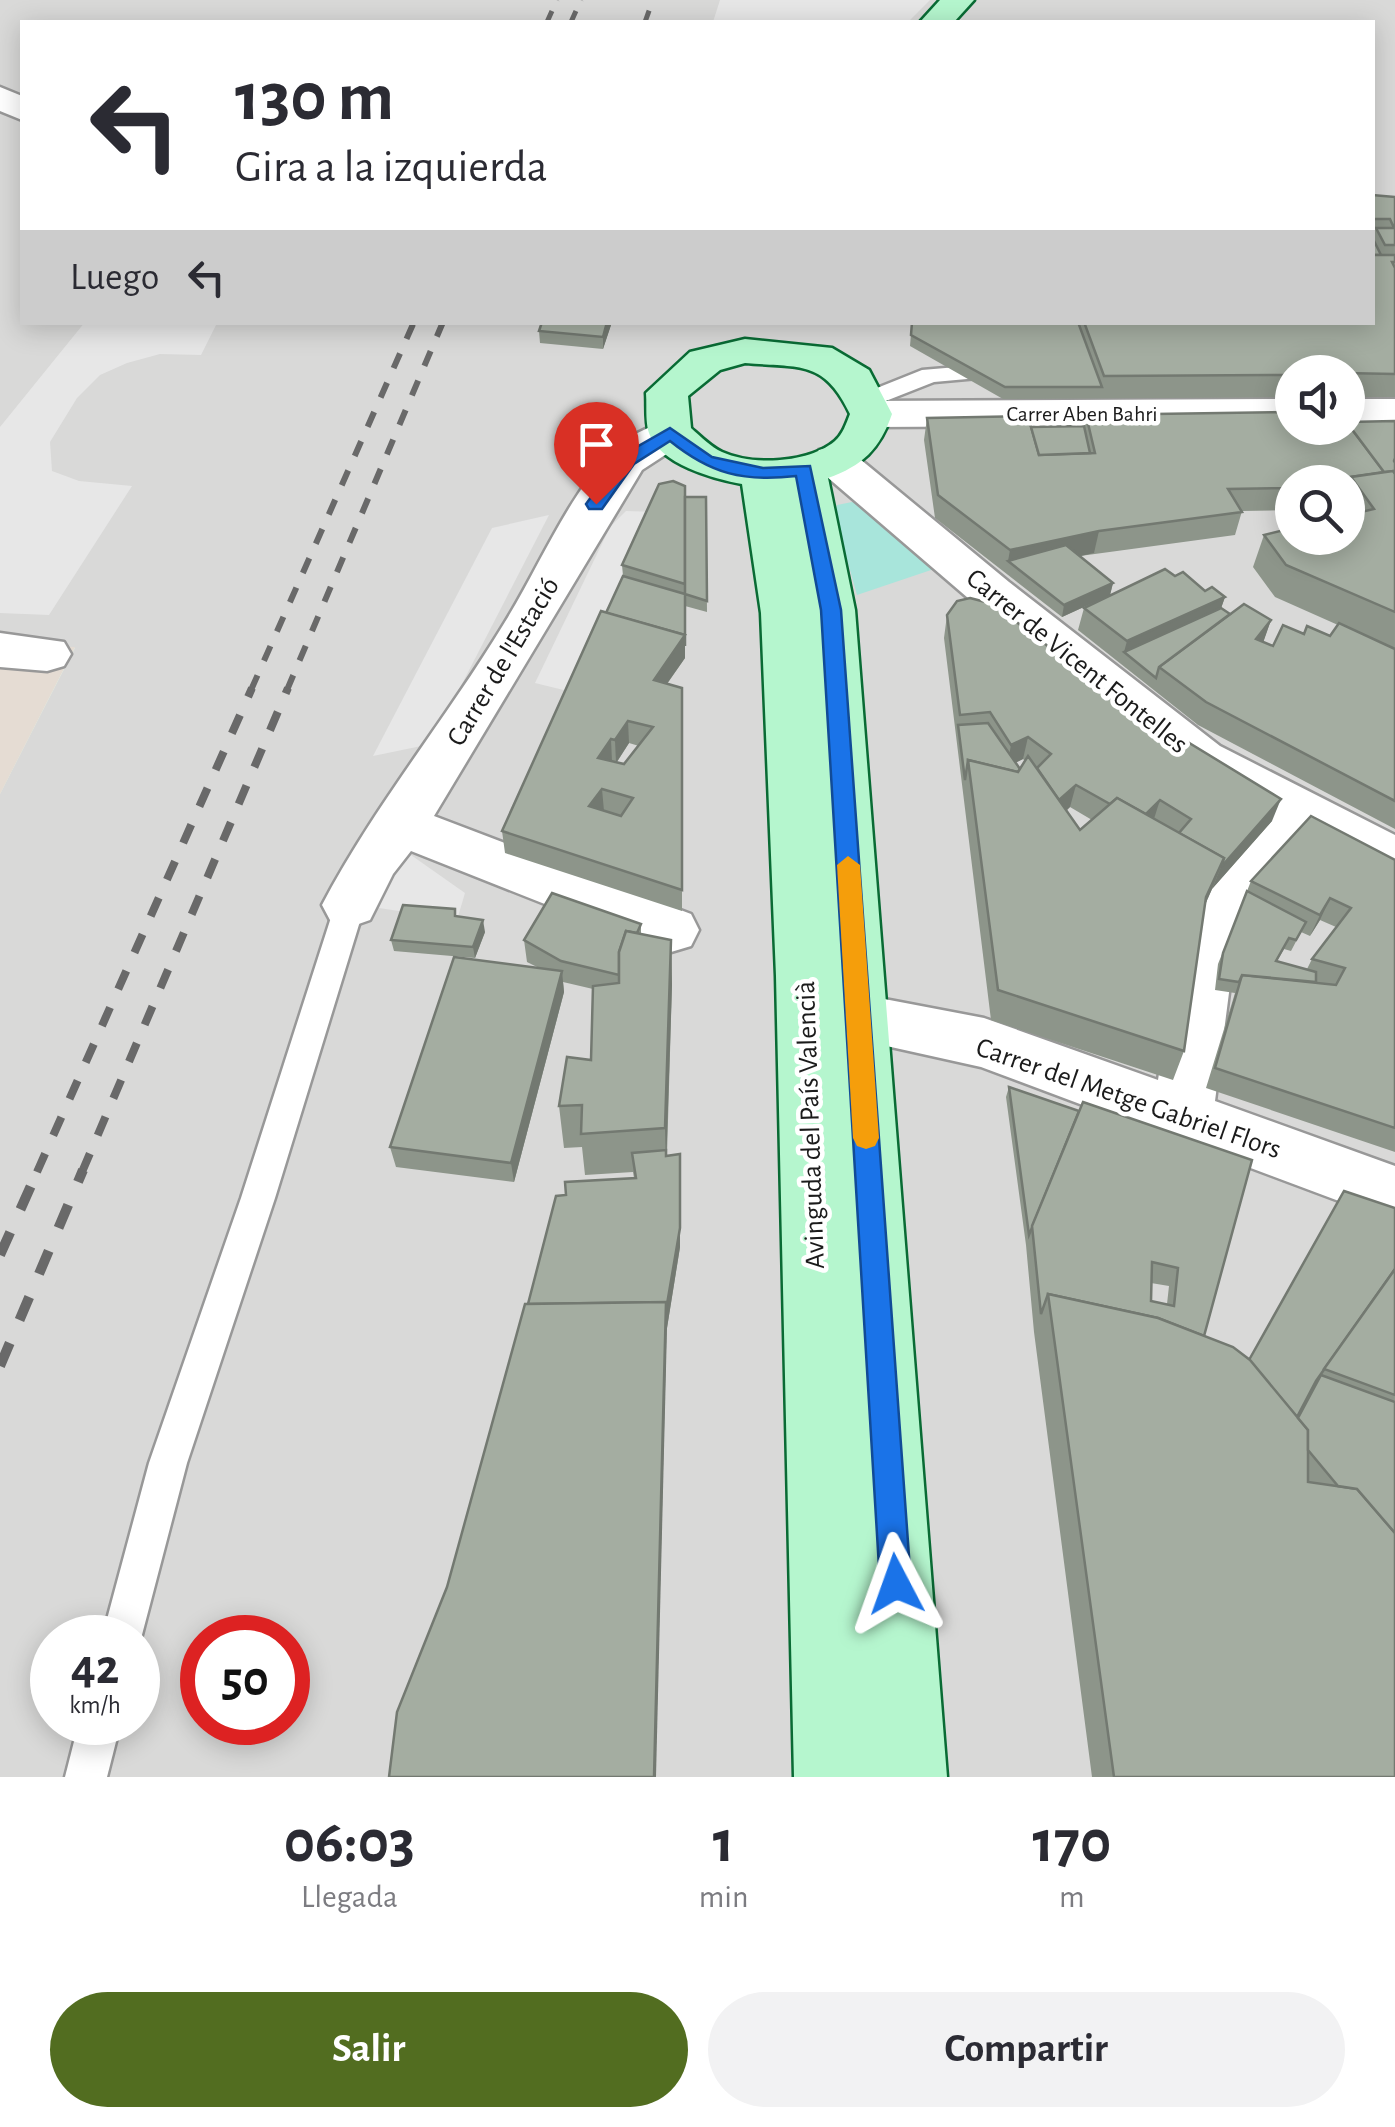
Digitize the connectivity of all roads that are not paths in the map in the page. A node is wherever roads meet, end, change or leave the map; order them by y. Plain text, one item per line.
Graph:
1 (958, 0) edge
2 (938, 20) edge
3 (973, 325) edge
4 (755, 337) edge
5 (807, 340) edge
6 (868, 408) junction
7 (1275, 412) edge
8 (1365, 412) edge
9 (1395, 412) edge
10 (670, 433) junction
11 (800, 468) junction
12 (1300, 808) junction
13 (400, 825) junction
14 (1395, 859) edge
15 (350, 905) joint
16 (671, 930) dead end
17 (858, 1018) junction
18 (1183, 1114) junction
19 (1395, 1194) edge
20 (128, 1615) edge
21 (94, 1745) edge
22 (86, 1777) edge
23 (833, 1777) edge
24 (908, 1777) edge

1 - 2 main road
3 - 6 lane
4 - 5 main road
4 - 10 main road
5 - 6 main road
6 - 7 street, Carrer Aben Bahri
6 - 11 main road
8 - 9 street
10 - 11 main road
10 - 13 street, Carrer de l'Estació
11 - 12 street, Carrer de Vicent Fontelles
11 - 17 main road, Avinguda del País Valencià
11 - 23 main road, Avinguda del País Valencià
12 - 14 street, Carrer de Vicent Fontelles
12 - 18 street
13 - 15 street, Carrer de l'Estació
13 - 16 street
15 - 20 lane
17 - 18 street, Carrer del Metge Gabriel Flors
17 - 24 main road, Avinguda del País Valencià
18 - 19 street, Carrer del Metge Gabriel Flors
21 - 22 lane

